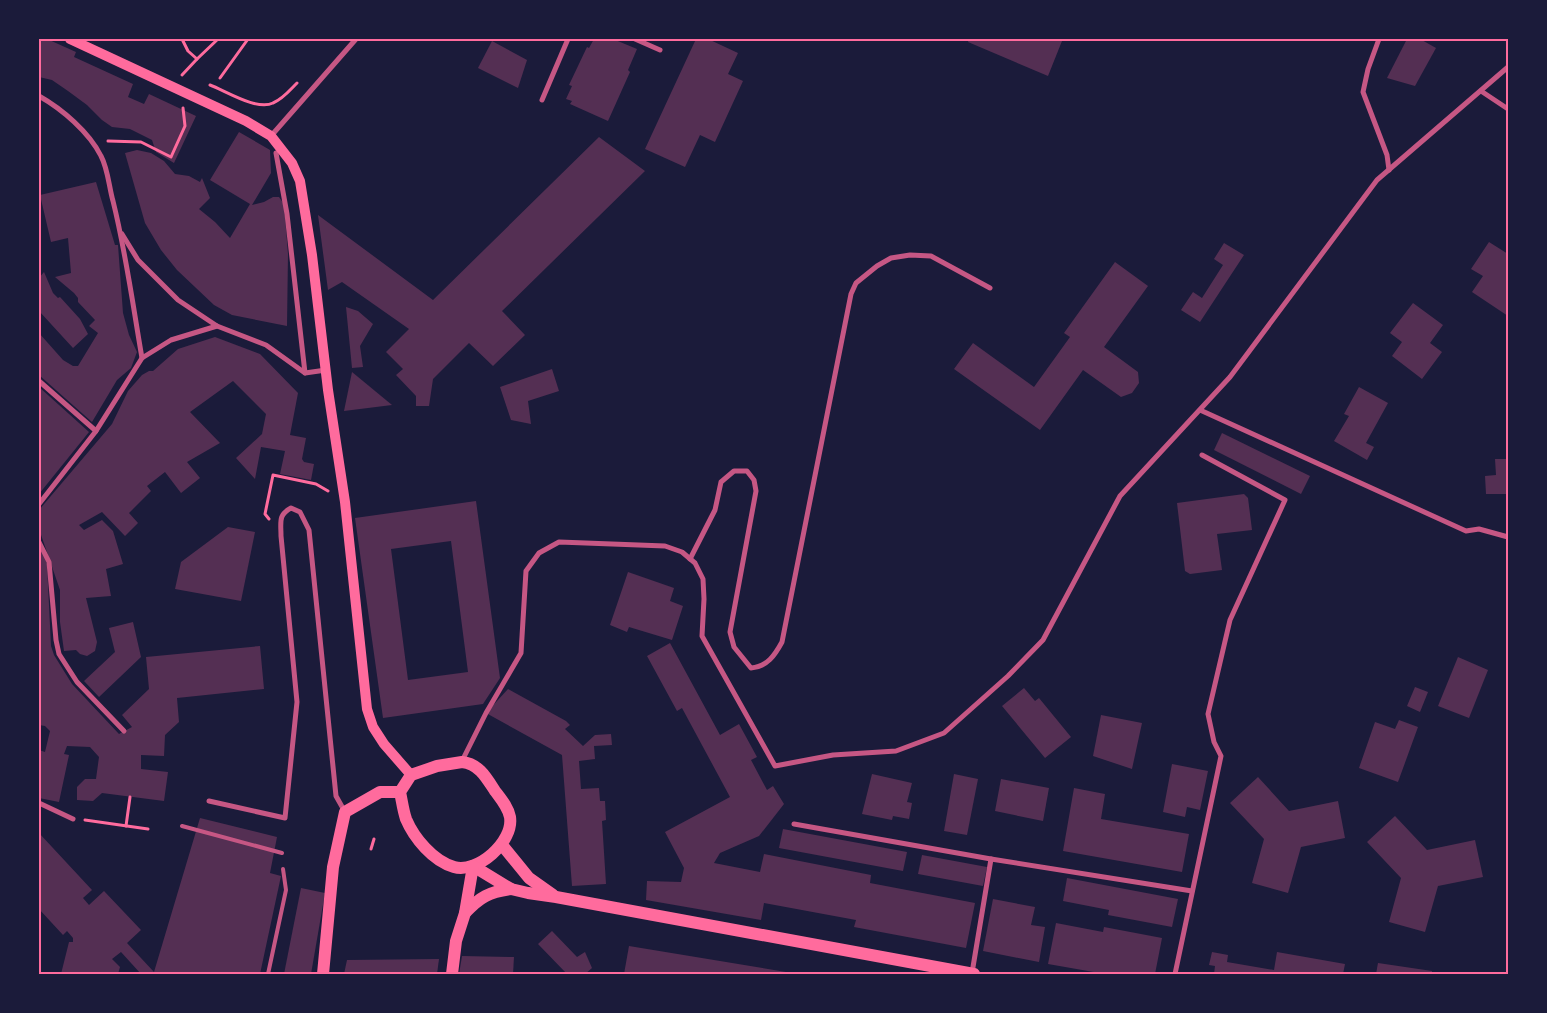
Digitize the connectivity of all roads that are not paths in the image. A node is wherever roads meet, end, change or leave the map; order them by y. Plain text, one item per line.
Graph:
1 (70, 39) edge
2 (356, 39) edge
3 (568, 39) edge
4 (635, 39) edge
5 (1379, 39) edge
6 (660, 50) dead end
7 (1508, 67) edge
8 (1481, 91) junction
9 (39, 96) edge
10 (542, 100) dead end
11 (1508, 108) edge
12 (271, 136) junction
13 (276, 153) dead end
14 (1389, 170) junction
15 (121, 232) junction
16 (990, 288) dead end
17 (217, 326) junction
18 (142, 358) junction
19 (326, 370) junction
20 (305, 373) junction
21 (39, 381) edge
22 (1200, 410) junction
23 (96, 431) junction
24 (1202, 455) dead end
25 (39, 504) edge
26 (1508, 537) edge
27 (39, 542) edge
28 (690, 559) junction
29 (124, 731) dead end
30 (462, 762) junction
31 (412, 775) junction
32 (400, 792) junction
33 (209, 801) dead end
34 (39, 803) edge
35 (345, 812) junction
36 (73, 819) road end
37 (794, 824) dead end
38 (182, 826) dead end
39 (502, 845) junction
40 (282, 854) dead end
41 (991, 858) junction
42 (473, 866) junction
43 (283, 869) dead end
44 (511, 889) junction
45 (1192, 890) junction
46 (556, 897) junction
47 (465, 913) junction
48 (268, 974) edge
49 (323, 974) edge
50 (452, 974) edge
51 (973, 974) edge
52 (1175, 974) edge

1 - 12 main road
2 - 12 street
3 - 10 street
4 - 6 street
5 - 14 street
7 - 8 street
8 - 11 street
8 - 14 street
9 - 15 street
12 - 19 main road
13 - 20 street
14 - 22 street
15 - 17 street
15 - 18 street
16 - 28 street
17 - 18 street
17 - 20 street
18 - 23 street
19 - 20 street
19 - 31 main road
21 - 23 street
22 - 26 street
22 - 28 street
23 - 25 street
24 - 45 street
27 - 29 street
28 - 30 street
30 - 31 main road
30 - 39 main road
31 - 32 main road
32 - 35 main road
32 - 42 main road
33 - 35 street
34 - 36 street
35 - 49 main road
37 - 41 street
38 - 40 lane
39 - 42 main road
39 - 46 main road
41 - 45 street
41 - 51 street
42 - 44 main road
42 - 47 main road
43 - 48 lane
44 - 46 main road
44 - 47 main road
45 - 52 street
46 - 51 main road
47 - 50 main road

